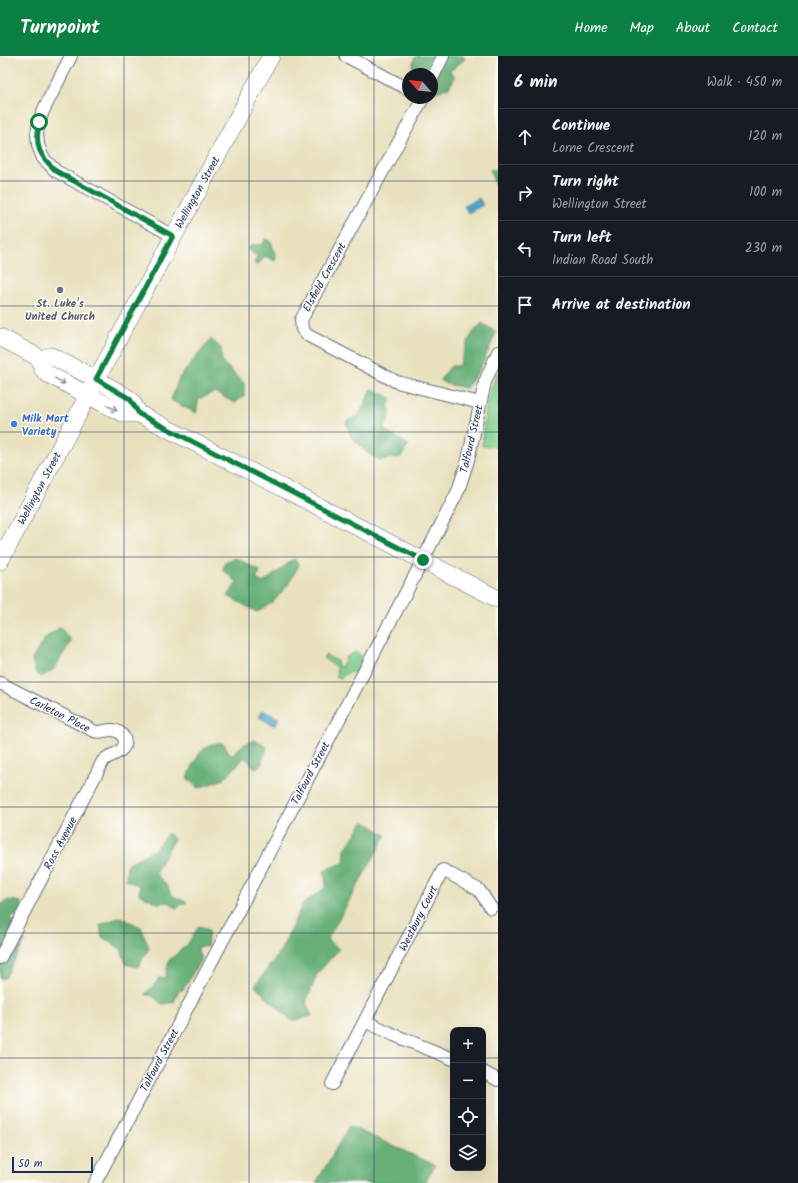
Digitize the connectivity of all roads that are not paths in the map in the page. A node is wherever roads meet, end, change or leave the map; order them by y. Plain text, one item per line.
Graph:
1 (71, 56) edge
2 (271, 56) edge
3 (346, 56) edge
4 (443, 56) edge
5 (437, 68) edge
6 (402, 86) edge
7 (420, 104) edge
8 (173, 236) junction
9 (0, 337) edge
10 (498, 352) edge
11 (40, 359) junction
12 (96, 379) junction
13 (88, 396) junction
14 (480, 403) junction
15 (139, 414) junction
16 (423, 560) junction
17 (0, 561) edge
18 (498, 599) edge
19 (0, 683) edge
20 (122, 735) joint
21 (491, 908) dead end
22 (0, 958) edge
23 (366, 1021) junction
24 (450, 1058) edge
25 (486, 1074) edge
26 (498, 1080) edge
27 (332, 1084) dead end
28 (95, 1183) edge

1 - 8 street
2 - 8 main road, Wellington Street
3 - 6 street
4 - 5 street
7 - 14 street, Elsfield Crescent
8 - 12 main road, Wellington Street
9 - 11 main road
10 - 14 street, Talfourd Street
11 - 12 main road
11 -> 13 main road
12 - 13 main road, Wellington Street
12 - 15 main road
13 -> 15 main road
13 - 17 main road, Wellington Street
14 - 16 street, Talfourd Street
15 - 16 main road
16 - 18 main road
16 - 28 street, Talfourd Street
19 - 20 street, Carleton Place
20 - 22 street, Ross Avenue
21 - 23 street, Westbury Court
23 - 24 street
23 - 27 street, Westbury Court
25 - 26 street

